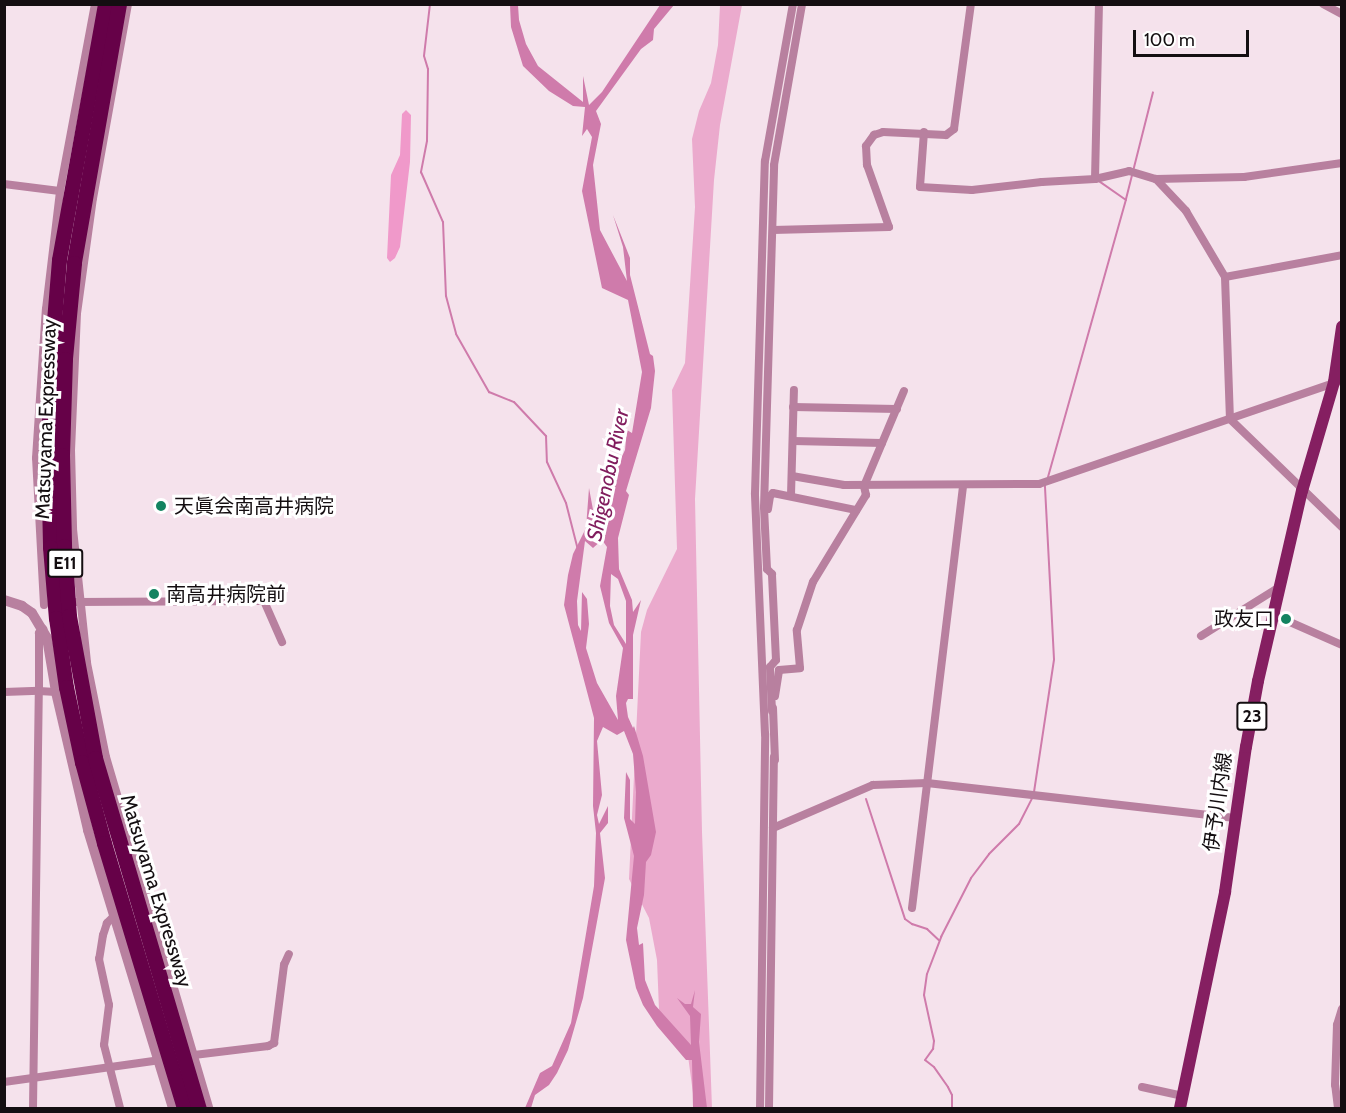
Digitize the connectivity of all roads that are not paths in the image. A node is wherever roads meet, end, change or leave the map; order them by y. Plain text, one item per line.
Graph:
1 (95, 4) edge
2 (105, 4) edge
3 (119, 4) edge
4 (128, 4) edge
5 (792, 4) edge
6 (802, 4) edge
7 (971, 4) edge
8 (1099, 4) edge
9 (1323, 4) edge
10 (1341, 14) edge
11 (924, 132) junction
12 (1341, 163) edge
13 (1095, 179) junction
14 (1156, 179) junction
15 (4, 184) edge
16 (60, 191) junction
17 (773, 230) junction
18 (1341, 255) edge
19 (1226, 277) junction
20 (1341, 327) edge
21 (1338, 381) edge
22 (794, 390) dead end
23 (904, 391) dead end
24 (794, 406) junction
25 (897, 408) junction
26 (1230, 419) junction
27 (793, 441) junction
28 (882, 443) junction
29 (792, 476) junction
30 (864, 486) junction
31 (963, 486) junction
32 (1302, 491) junction
33 (791, 495) junction
34 (856, 510) junction
35 (1341, 527) edge
36 (765, 539) junction
37 (757, 569) junction
38 (1281, 585) junction
39 (4, 600) edge
40 (79, 602) junction
41 (44, 605) junction
42 (32, 613) junction
43 (1274, 615) junction
44 (43, 629) junction
45 (1201, 636) dead end
46 (282, 642) dead end
47 (1341, 645) edge
48 (39, 691) junction
49 (4, 692) edge
50 (56, 692) junction
51 (772, 711) junction
52 (765, 734) junction
53 (775, 760) junction
54 (927, 783) junction
55 (1235, 818) junction
56 (773, 828) junction
57 (912, 908) dead end
58 (114, 916) junction
59 (289, 954) dead end
60 (1341, 1009) edge
61 (194, 1055) junction
62 (160, 1060) junction
63 (110, 1067) junction
64 (34, 1078) junction
65 (4, 1082) edge
66 (1142, 1087) dead end
67 (1181, 1102) edge
68 (33, 1108) edge
69 (120, 1108) edge
70 (173, 1108) edge
71 (184, 1108) edge
72 (199, 1108) edge
73 (209, 1108) edge
74 (760, 1108) edge
75 (768, 1108) edge
76 (1338, 1108) edge

1 - 16 street
2 - 71 highway, Matsuyama Expressway / E11
3 - 72 highway, Matsuyama Expressway / E11
4 - 40 street
5 - 37 street
6 - 17 street
7 - 11 street
8 - 13 street
9 - 10 street
11 - 13 street
11 - 17 street
12 - 14 street
13 - 14 street
14 - 19 street
15 - 16 street
16 - 41 street
17 - 36 street
18 - 19 street
19 - 26 street
20 - 21 main road, 伊予川内線 / 23
21 - 26 street
21 - 32 main road, 伊予川内線 / 23
22 - 24 street
23 - 25 street
24 - 25 street
24 - 27 street
25 - 28 street
26 - 31 street
26 - 32 street
27 - 28 street
27 - 29 street
28 - 30 street
29 - 30 street
29 - 33 street
30 - 31 street
30 - 34 street
31 - 54 street
32 - 35 street
32 - 38 main road, 伊予川内線 / 23
33 - 34 street
33 - 36 street
34 - 51 street
36 - 37 street
36 - 51 street
37 - 52 street
38 - 43 main road, 伊予川内線 / 23
38 - 45 street
39 - 42 street
40 - 41 street
40 - 46 street
40 - 61 street
41 - 42 street
42 - 44 street
43 - 47 street
43 - 55 main road, 伊予川内線 / 23
44 - 48 street
44 - 50 street
48 - 49 street
48 - 50 street
48 - 64 street
50 - 58 street
51 - 53 street
52 - 53 street
52 - 74 street
53 - 56 street
54 - 55 street
54 - 56 street
54 - 57 street
55 - 67 main road, 伊予川内線 / 23
56 - 75 street
58 - 62 street
58 - 63 street
59 - 61 street
60 - 76 street
61 - 73 street
62 - 63 street
62 - 70 street
63 - 64 street
63 - 69 street
64 - 65 street
64 - 68 street
66 - 67 street

